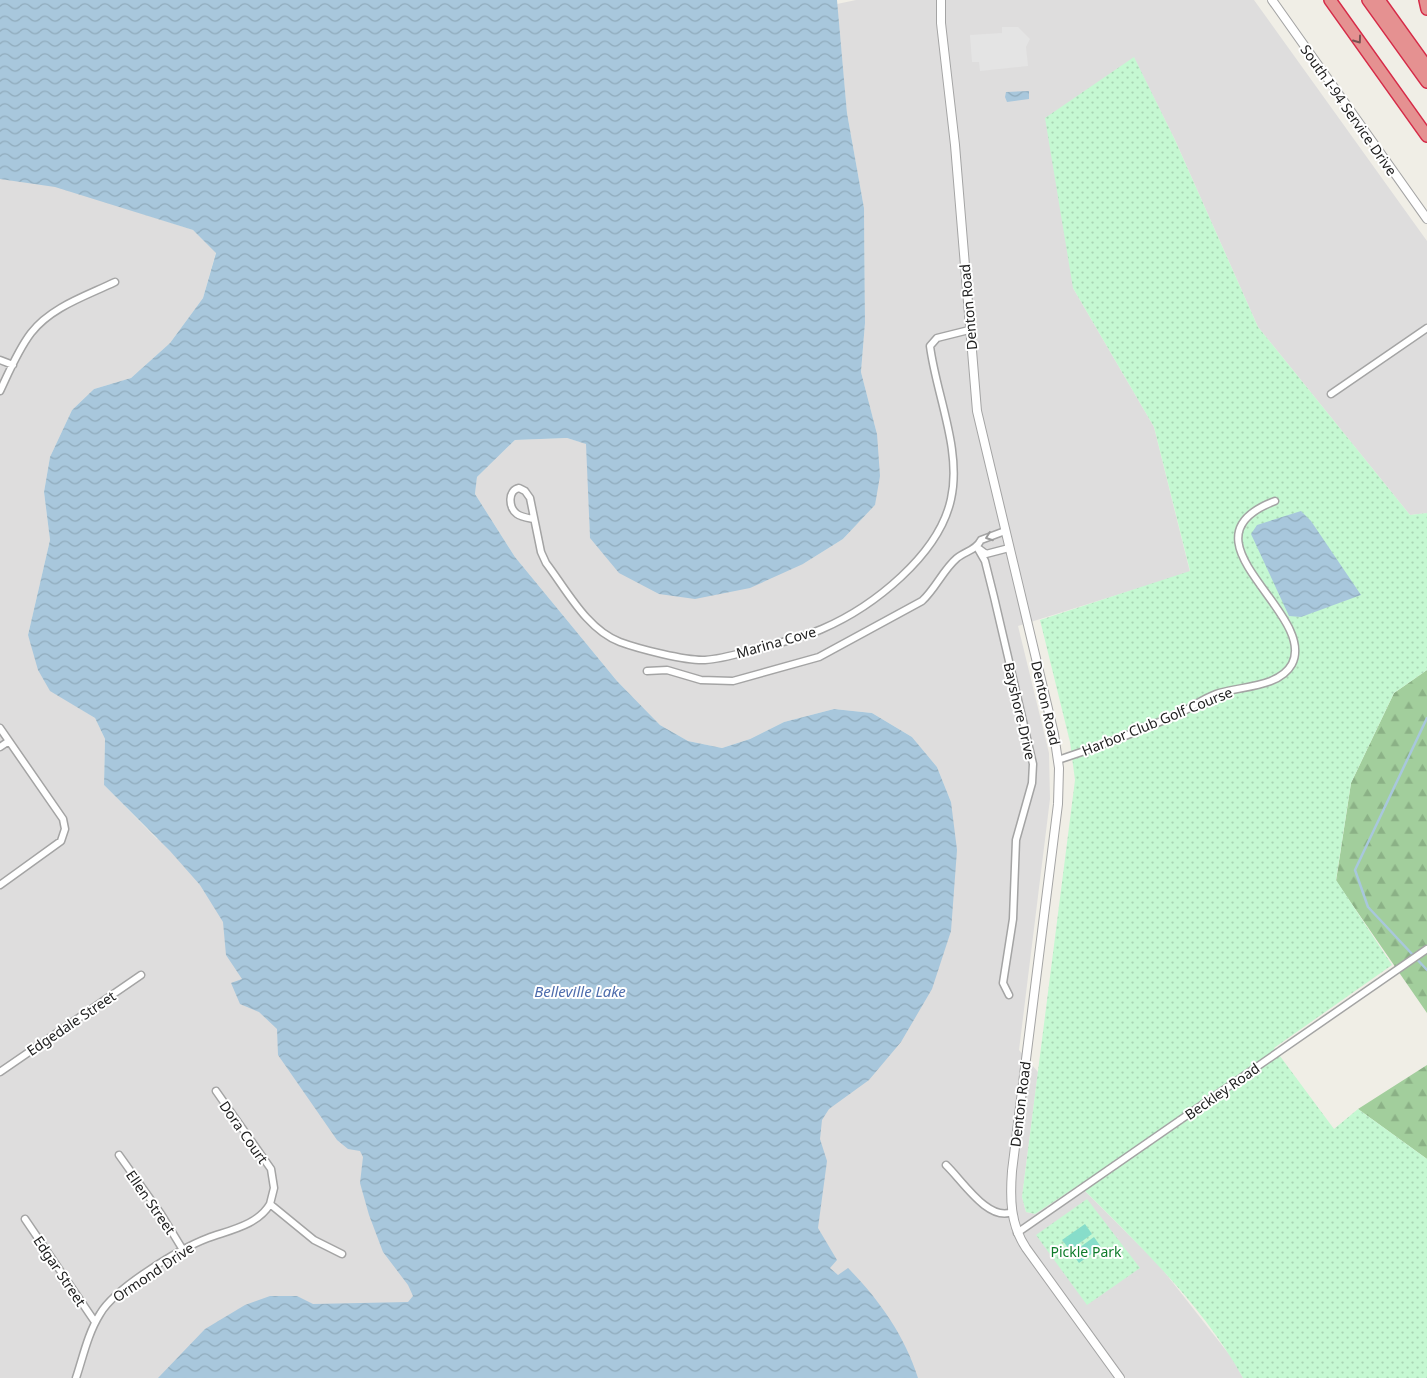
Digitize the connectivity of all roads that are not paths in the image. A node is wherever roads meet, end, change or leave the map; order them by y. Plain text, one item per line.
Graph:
1 (941, 0) edge
2 (1272, 0) edge
3 (1330, 0) edge
4 (1368, 0) edge
5 (1379, 0) edge
6 (1425, 0) edge
7 (1427, 9) edge
8 (1427, 67) edge
9 (1427, 82) edge
10 (1427, 136) edge
11 (1427, 219) edge
12 (115, 282) dead end
13 (1427, 328) edge
14 (969, 330) junction
15 (0, 360) edge
16 (13, 365) junction
17 (0, 391) edge
18 (1331, 394) dead end
19 (1276, 501) dead end
20 (533, 519) junction
21 (1005, 531) junction
22 (977, 547) junction
23 (1009, 548) junction
24 (646, 671) dead end
25 (0, 728) edge
26 (9, 741) junction
27 (0, 747) edge
28 (1058, 760) junction
29 (0, 885) edge
30 (1427, 949) edge
31 (141, 975) dead end
32 (1009, 995) dead end
33 (0, 1072) edge
34 (216, 1091) dead end
35 (119, 1155) dead end
36 (946, 1165) dead end
37 (270, 1204) junction
38 (1012, 1212) junction
39 (25, 1219) dead end
40 (1017, 1232) junction
41 (183, 1250) junction
42 (342, 1254) dead end
43 (95, 1322) junction
44 (76, 1378) edge
45 (1120, 1378) edge

1 - 14 street, Denton Road
2 - 11 street, South I-94 Service Drive
3 -> 10 highway
4 - 9 highway
5 - 8 highway
6 - 7 highway
12 - 16 street
13 - 18 street
14 - 20 street, Marina Cove
14 - 21 street, Denton Road
15 - 16 street
16 - 17 street
19 - 28 street, Harbor Club Golf Course
20 - 20 street, Marina Cove
21 -> 22 street
21 - 23 street, Denton Road
22 - 23 street
22 - 24 street
22 - 32 street, Bayshore Drive
23 - 28 street, Denton Road
25 - 26 street
26 - 27 street
26 - 29 street
28 - 38 street, Denton Road
30 - 40 street, Beckley Road
31 - 33 street, Edgedale Street
34 - 37 street, Dora Court
35 - 41 street, Ellen Street
36 - 38 street
37 - 41 street, Ormond Drive
37 - 42 street
38 - 40 street, Denton Road
39 - 43 street, Edgar Street
40 - 45 street, Denton Road
41 - 43 street, Ormond Drive
43 - 44 street, Ormond Drive

